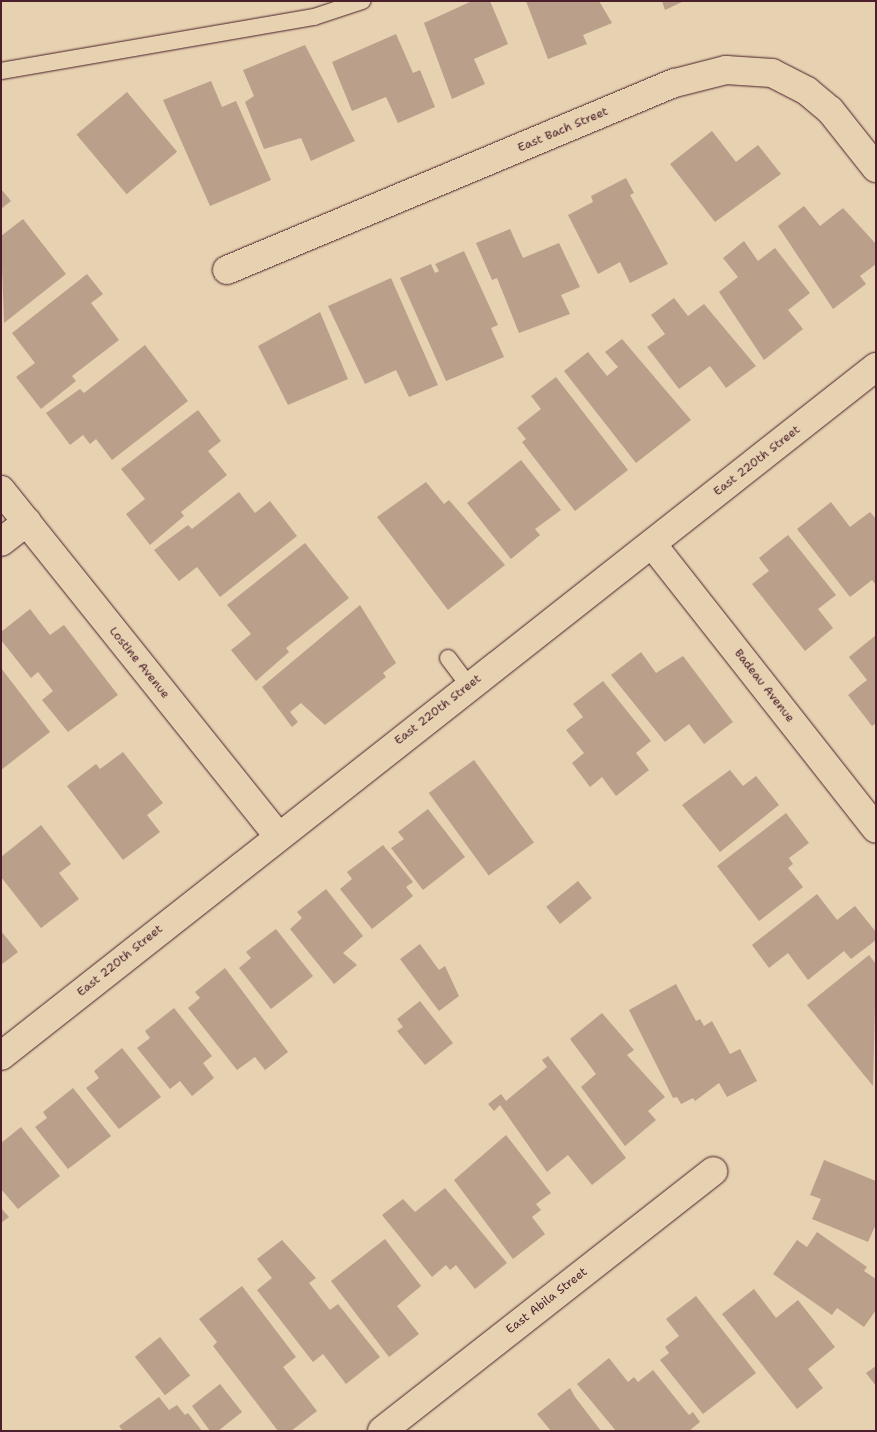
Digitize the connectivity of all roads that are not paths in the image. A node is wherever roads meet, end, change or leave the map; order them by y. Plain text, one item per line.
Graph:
1 (362, 1) edge
2 (1, 71) edge
3 (876, 168) edge
4 (227, 270) dead end
5 (876, 367) edge
6 (1, 490) edge
7 (27, 522) junction
8 (1, 542) edge
9 (652, 544) junction
10 (448, 658) dead end
11 (470, 686) junction
12 (876, 829) edge
13 (278, 835) junction
14 (1, 1056) edge
15 (713, 1171) dead end
16 (382, 1431) edge

1 - 2 lane
3 - 4 street, East Bach Street
5 - 9 street, East 220th Street
6 - 7 street, Lostine Avenue
7 - 8 street
7 - 13 street, Lostine Avenue
9 - 11 street, East 220th Street
9 - 12 street, Badeau Avenue
10 - 11 lane
11 - 13 street, East 220th Street
13 - 14 street, East 220th Street
15 - 16 street, East Abila Street

